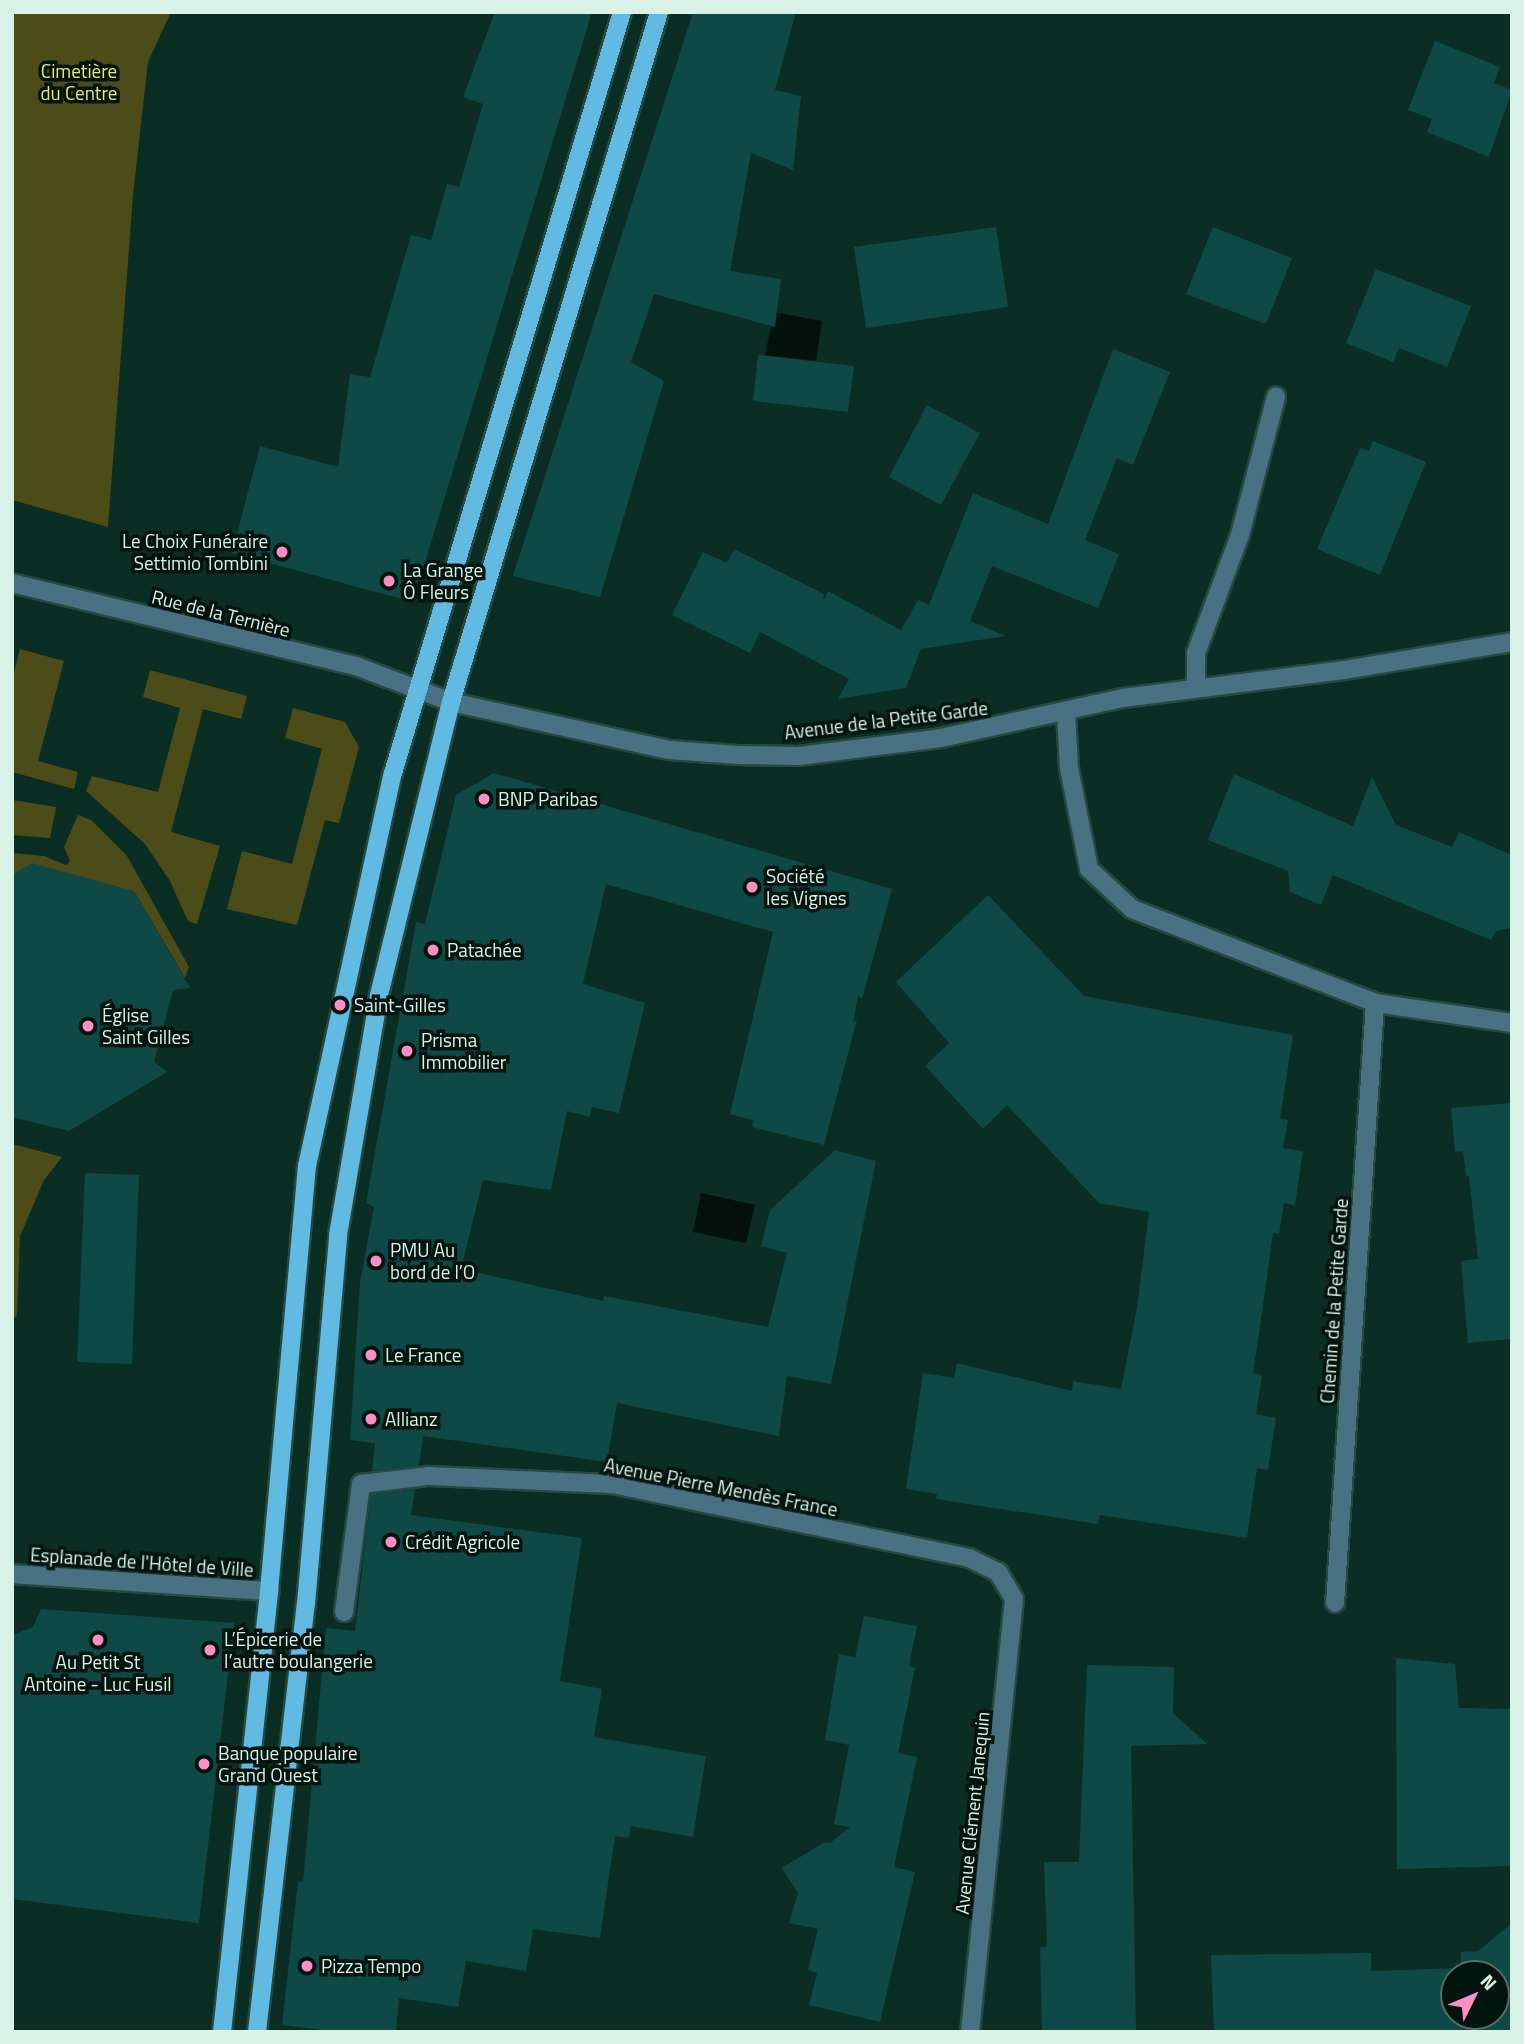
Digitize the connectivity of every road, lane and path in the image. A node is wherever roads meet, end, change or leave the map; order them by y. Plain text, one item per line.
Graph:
1 (622, 12) edge
2 (659, 12) edge
3 (1276, 397) dead end
4 (12, 583) edge
5 (1512, 642) edge
6 (1196, 688) junction
7 (417, 692) junction
8 (450, 702) junction
9 (1066, 713) junction
10 (1375, 1003) junction
11 (1512, 1023) edge
12 (12, 1574) edge
13 (269, 1591) junction
14 (1014, 1599) joint
15 (1335, 1602) dead end
16 (344, 1612) dead end
17 (222, 2032) edge
18 (257, 2032) edge
19 (970, 2032) edge

1 - 7 main road
2 - 8 main road
3 - 6 street
4 - 7 street, Rue de la Ternière
5 - 6 street, Avenue de la Petite Garde
6 - 9 street, Avenue de la Petite Garde
7 - 8 street, Avenue de la Petite Garde
7 - 13 main road
8 - 9 street, Avenue de la Petite Garde
8 - 18 main road
9 - 10 street
10 - 11 street
10 - 15 street, Chemin de la Petite Garde
12 - 13 street, Esplanade de l'Hôtel de Ville
13 - 17 main road
14 - 16 street, Avenue Pierre Mendès France
14 - 19 street, Avenue Clément Janequin

